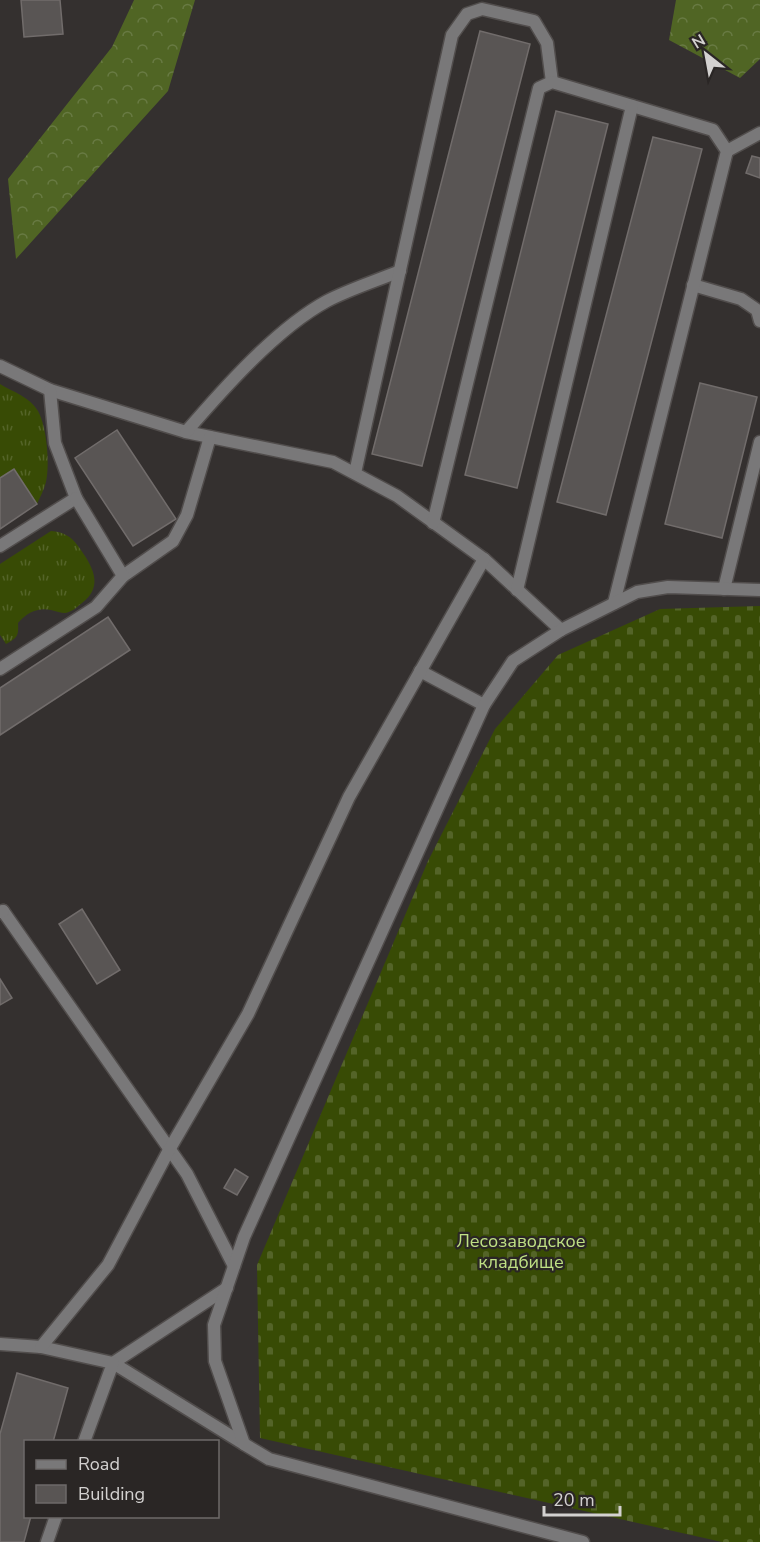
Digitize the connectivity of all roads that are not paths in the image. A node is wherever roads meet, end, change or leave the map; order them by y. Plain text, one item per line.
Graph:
1 (475, 5) edge
2 (552, 82) junction
3 (632, 106) junction
4 (760, 133) edge
5 (727, 150) junction
6 (400, 271) junction
7 (693, 285) junction
8 (760, 321) edge
9 (0, 366) edge
10 (50, 390) junction
11 (186, 432) junction
12 (210, 437) junction
13 (760, 442) edge
14 (355, 473) junction
15 (76, 498) junction
16 (433, 523) junction
17 (0, 546) edge
18 (484, 559) junction
19 (123, 576) junction
20 (724, 589) junction
21 (517, 590) junction
22 (760, 590) edge
23 (614, 603) junction
24 (561, 630) junction
25 (0, 669) edge
26 (420, 671) junction
27 (484, 705) junction
28 (1, 910) edge
29 (170, 1150) junction
30 (234, 1266) junction
31 (226, 1288) junction
32 (0, 1344) edge
33 (41, 1347) junction
34 (113, 1363) junction
35 (85, 1440) edge
36 (244, 1444) junction
37 (55, 1518) edge
38 (47, 1542) edge
39 (583, 1542) edge

1 - 2 street
1 - 6 street
2 - 3 street
2 - 16 street
3 - 5 street
3 - 21 street
4 - 5 street
5 - 7 street
6 - 11 street
6 - 14 street
7 - 8 street
7 - 23 street
9 - 10 street
10 - 11 street
10 - 15 street
11 - 12 street
12 - 14 street
12 - 19 street
13 - 20 street
14 - 16 street
15 - 17 street
15 - 19 street
16 - 18 street
18 - 21 street
18 - 26 street
19 - 25 street
20 - 22 street
20 - 23 street
21 - 24 street
23 - 24 street
24 - 27 street
26 - 27 street
26 - 29 street
27 - 30 street
28 - 29 street
29 - 30 street
29 - 33 street
30 - 31 street
31 - 34 street
31 - 36 street
32 - 33 street
33 - 34 street
34 - 35 street
34 - 36 street
36 - 39 street
37 - 38 street

